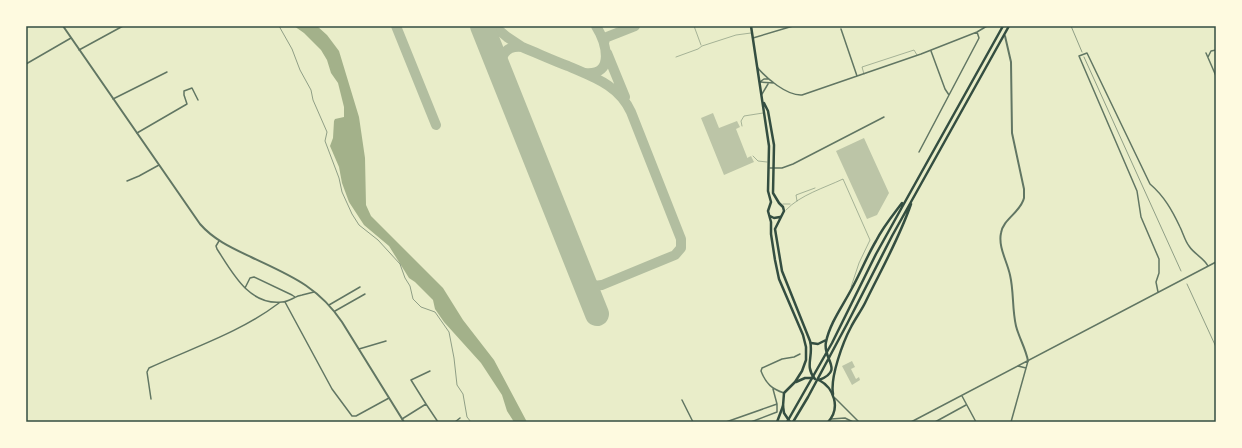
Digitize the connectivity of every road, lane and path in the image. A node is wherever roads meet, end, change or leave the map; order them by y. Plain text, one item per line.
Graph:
1 (29, 26) edge
2 (63, 26) edge
3 (123, 26) edge
4 (279, 26) edge
5 (694, 26) edge
6 (751, 26) edge
7 (793, 26) edge
8 (987, 26) edge
9 (1003, 26) edge
10 (1009, 26) edge
11 (1070, 26) edge
12 (26, 27) edge
13 (841, 29) dead end
14 (977, 32) junction
15 (752, 33) junction
16 (1005, 36) dead end
17 (71, 38) junction
18 (753, 38) junction
19 (702, 46) junction
20 (1081, 49) dead end
21 (79, 50) junction
22 (931, 50) junction
23 (1216, 50) edge
24 (1206, 53) dead end
25 (1083, 55) junction
26 (918, 56) junction
27 (676, 57) dead end
28 (1208, 58) junction
29 (26, 64) edge
30 (757, 67) junction
31 (166, 72) dead end
32 (864, 74) junction
33 (857, 76) junction
34 (1216, 76) edge
35 (770, 80) junction
36 (760, 82) junction
37 (769, 83) junction
38 (775, 83) junction
39 (762, 94) junction
40 (949, 95) junction
41 (113, 99) junction
42 (198, 100) dead end
43 (763, 101) junction
44 (764, 113) junction
45 (884, 117) dead end
46 (742, 126) dead end
47 (137, 133) junction
48 (919, 152) dead end
49 (753, 156) dead end
50 (770, 162) junction
51 (159, 165) junction
52 (770, 168) junction
53 (774, 168) junction
54 (127, 180) dead end
55 (815, 188) dead end
56 (909, 195) junction
57 (913, 197) junction
58 (797, 201) junction
59 (780, 204) junction
60 (792, 204) junction
61 (770, 206) junction
62 (784, 213) junction
63 (770, 215) junction
64 (781, 217) junction
65 (219, 241) junction
66 (1216, 262) edge
67 (1208, 266) junction
68 (1181, 271) dead end
69 (1187, 284) dead end
70 (360, 287) dead end
71 (245, 288) junction
72 (316, 292) junction
73 (850, 292) junction
74 (1158, 292) junction
75 (365, 294) dead end
76 (295, 298) junction
77 (279, 302) junction
78 (285, 302) junction
79 (329, 305) junction
80 (335, 311) junction
81 (826, 340) junction
82 (386, 341) dead end
83 (811, 343) junction
84 (1216, 347) edge
85 (359, 349) junction
86 (800, 354) dead end
87 (1028, 361) junction
88 (1018, 366) junction
89 (1026, 369) junction
90 (430, 371) dead end
91 (817, 379) junction
92 (795, 382) junction
93 (773, 389) junction
94 (784, 393) junction
95 (833, 394) junction
96 (962, 396) junction
97 (834, 397) junction
98 (390, 398) junction
99 (151, 399) dead end
100 (682, 400) dead end
101 (426, 404) junction
102 (777, 404) junction
103 (966, 405) junction
104 (783, 406) junction
105 (460, 418) dead end
106 (402, 419) junction
107 (829, 421) edge
108 (404, 422) edge
109 (438, 422) edge
110 (455, 422) edge
111 (471, 422) edge
112 (693, 422) edge
113 (726, 422) edge
114 (752, 422) edge
115 (777, 422) edge
116 (787, 422) edge
117 (790, 422) edge
118 (793, 422) edge
119 (853, 422) edge
120 (859, 422) edge
121 (911, 422) edge
122 (935, 422) edge
123 (976, 422) edge
124 (1011, 422) edge

1 - 12 street
2 - 17 street
3 - 21 street
4 - 111 path
5 - 19 lane
6 - 15 main road
7 - 18 street
8 - 14 street
9 - 56 main road
10 - 57 main road
11 - 20 path
13 - 33 street
14 - 22 street
14 - 40 street
15 - 18 main road
15 - 19 lane
16 - 87 street
17 - 21 street
17 - 29 street
18 - 30 main road
19 - 27 lane
21 - 41 street
22 - 26 street
22 - 40 street
23 - 28 street
24 - 28 street
25 - 67 street
25 - 68 path
25 - 74 street
26 - 32 street
26 - 32 lane
28 - 34 street
30 - 35 street
30 - 36 main road
31 - 41 street
32 - 33 street
33 - 38 street
35 - 36 street
35 - 38 street
36 - 37 street
36 - 39 main road
37 - 38 street
37 - 39 street
39 - 43 main road
40 - 48 street
41 - 47 street
42 - 47 street
43 - 44 main road
43 - 53 main road
44 - 46 lane
44 - 50 main road
45 - 53 street
47 - 51 street
49 - 50 lane
50 - 52 main road
51 - 54 street
51 - 65 street
52 - 53 street
52 - 61 main road
53 - 59 main road
55 - 58 lane
56 - 73 main road
56 - 116 main road
57 - 95 main road
57 - 118 main road
58 - 60 lane
58 - 73 lane
59 - 60 lane
59 - 61 main road
59 - 62 main road
60 - 62 lane
61 - 63 main road
62 - 64 main road
63 - 64 main road
63 - 92 main road
64 - 83 main road
65 - 71 street
65 - 72 street
66 - 67 street
67 - 74 street
69 - 84 path
70 - 79 street
71 - 76 street
71 - 77 street
72 - 76 street
72 - 79 street
73 - 81 main road
74 - 87 street
75 - 80 street
76 - 78 street
77 - 78 street
77 - 99 street
78 - 98 street
79 - 80 street
80 - 85 street
81 - 83 main road
81 - 91 main road
82 - 85 street
83 - 91 main road
85 - 98 street
86 - 93 street
87 - 88 street
87 - 89 street
88 - 89 street
88 - 96 street
89 - 124 street
90 - 101 street
91 - 92 main road
91 - 95 main road
92 - 94 main road
93 - 94 street
93 - 102 street
94 - 104 main road
95 - 97 main road
96 - 103 street
96 - 121 street
97 - 107 main road
97 - 120 street
98 - 106 street
100 - 112 street
101 - 106 street
101 - 109 street
102 - 113 street
102 - 114 street
103 - 122 street
103 - 123 street
104 - 115 main road
104 - 117 main road
105 - 110 street
106 - 108 street
107 - 119 street

